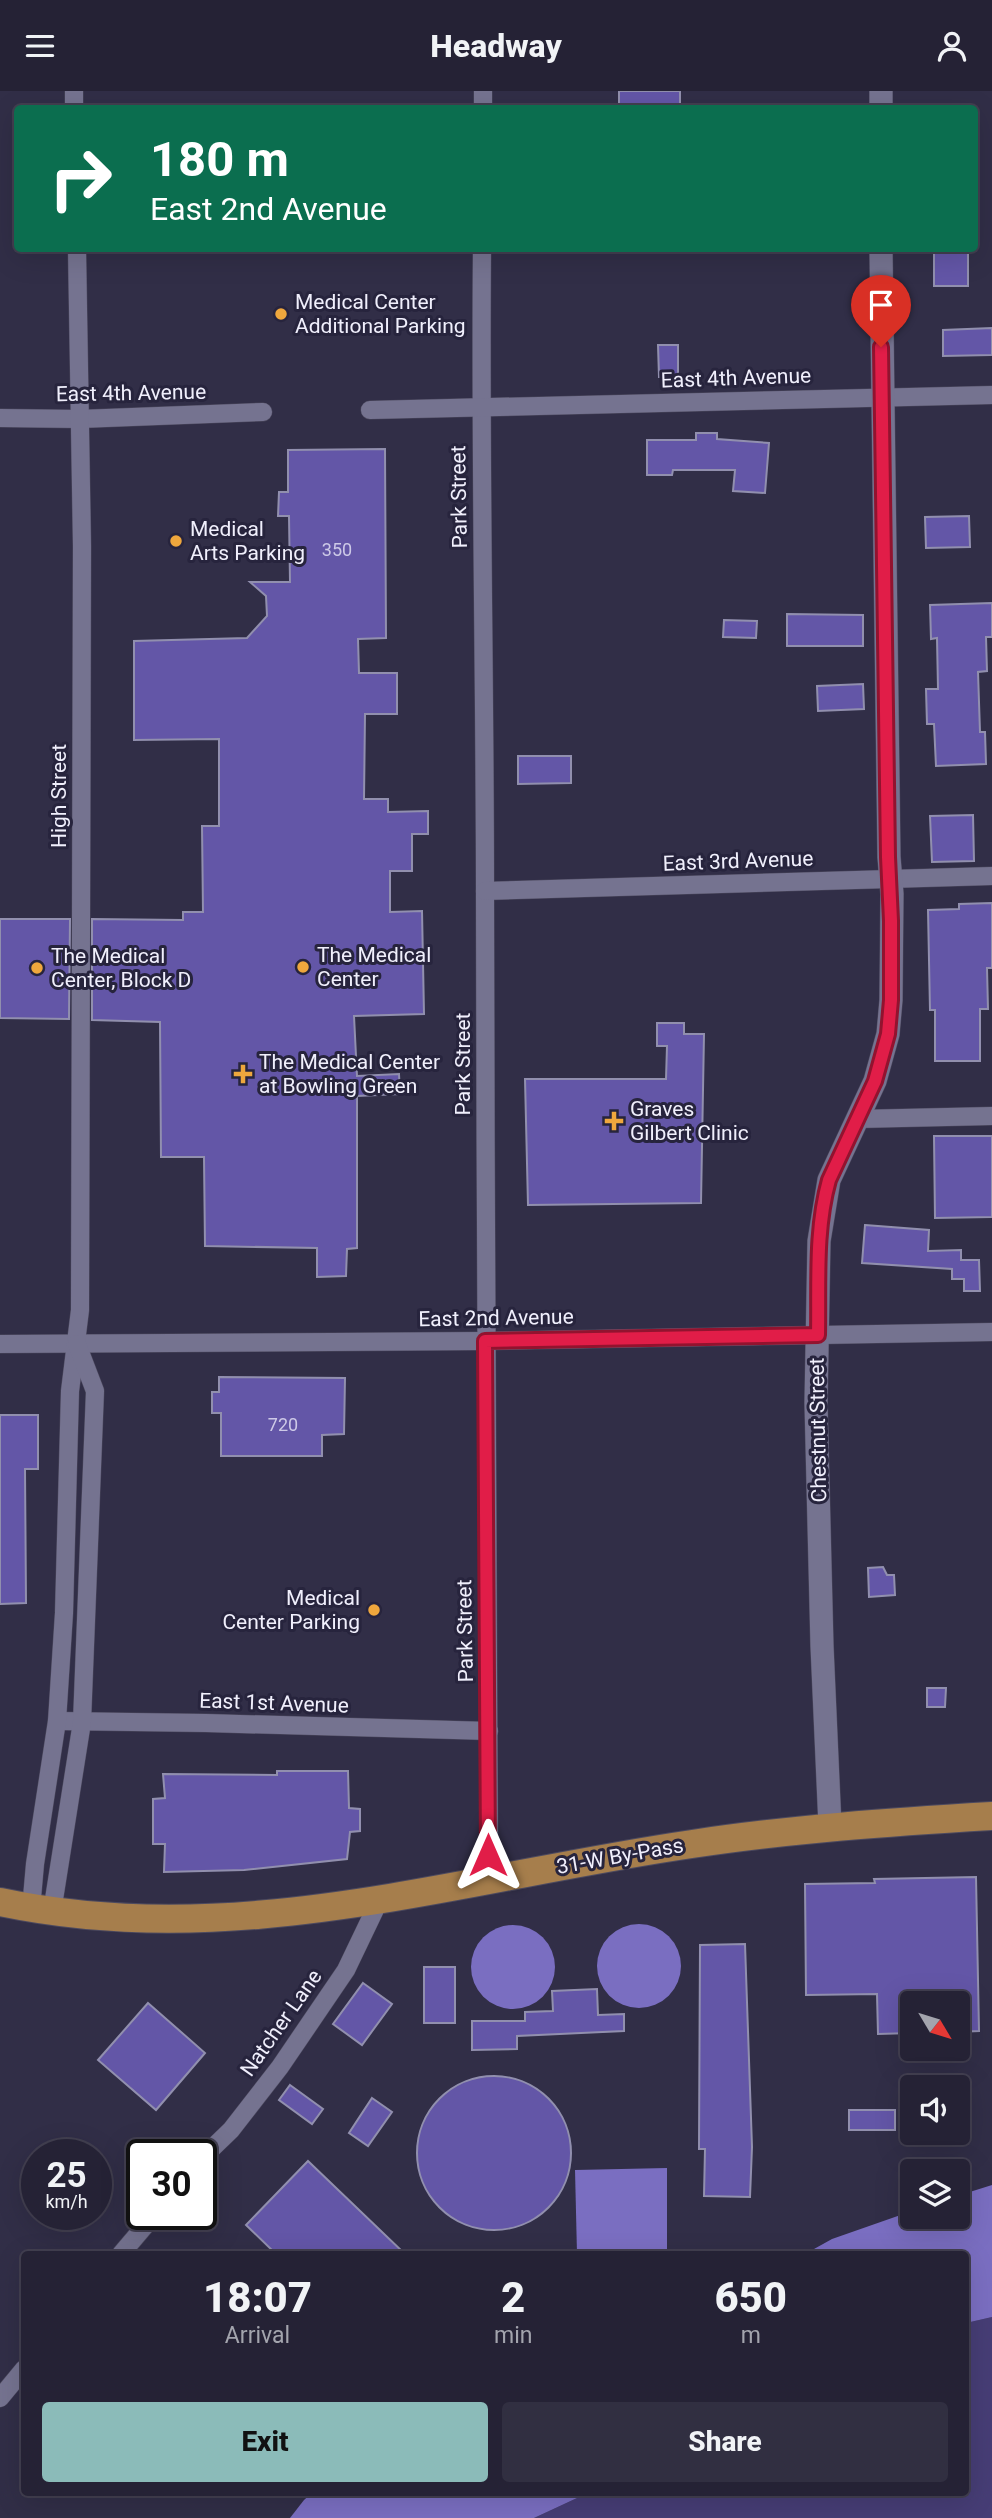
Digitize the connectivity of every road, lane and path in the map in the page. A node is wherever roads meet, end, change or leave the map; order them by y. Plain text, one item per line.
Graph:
1 (76, 252) edge
2 (482, 252) edge
3 (881, 252) edge
4 (992, 395) edge
5 (881, 397) junction
6 (481, 408) junction
7 (370, 410) dead end
8 (263, 412) dead end
9 (0, 418) edge
10 (79, 419) junction
11 (992, 876) edge
12 (890, 879) junction
13 (485, 891) junction
14 (992, 1116) edge
15 (857, 1119) junction
16 (992, 1332) edge
17 (818, 1335) junction
18 (485, 1341) junction
19 (0, 1344) edge
20 (77, 1344) junction
21 (57, 1721) junction
22 (82, 1722) junction
23 (489, 1731) junction
24 (992, 1816) edge
25 (830, 1826) junction
26 (489, 1880) junction
27 (380, 1899) junction
28 (0, 1902) edge
29 (41, 1910) junction
30 (217, 2144) edge
31 (141, 2230) edge
32 (124, 2251) edge
33 (21, 2373) edge
34 (0, 2398) edge

1 - 10 street, High Street
2 - 6 street, Park Street
3 - 5 street, Chestnut Street
4 - 5 street, East 4th Avenue
5 - 6 street, East 4th Avenue
5 - 12 street, Chestnut Street
6 - 7 street, East 4th Avenue
6 - 13 street, Park Street
8 - 10 street, East 4th Avenue
9 - 10 street, East 4th Avenue
10 - 20 street, High Street
11 - 12 street, East 3rd Avenue
12 - 13 street, East 3rd Avenue
12 - 15 street, Chestnut Street
13 - 18 street, Park Street
14 - 15 street
15 - 17 street, Chestnut Street
16 - 17 street, East 2nd Avenue
17 - 18 street, East 2nd Avenue
17 - 25 street, Chestnut Street
18 - 20 street, East 2nd Avenue
18 - 23 street, Park Street
19 - 20 street, East 2nd Avenue
20 - 21 street, High Street
20 - 22 street
21 - 22 street, East 1st Avenue
21 - 29 street, High Street
22 - 23 street, East 1st Avenue
22 - 29 street
23 - 26 street, Park Street
24 - 25 main road, 31-W By-Pass
25 - 26 main road, 31-W By-Pass
26 - 27 main road, 31-W By-Pass
27 - 29 main road, 31-W By-Pass
27 - 30 street, Natcher Lane
28 - 29 main road, 31-W By-Pass
31 - 32 street
33 - 34 street

